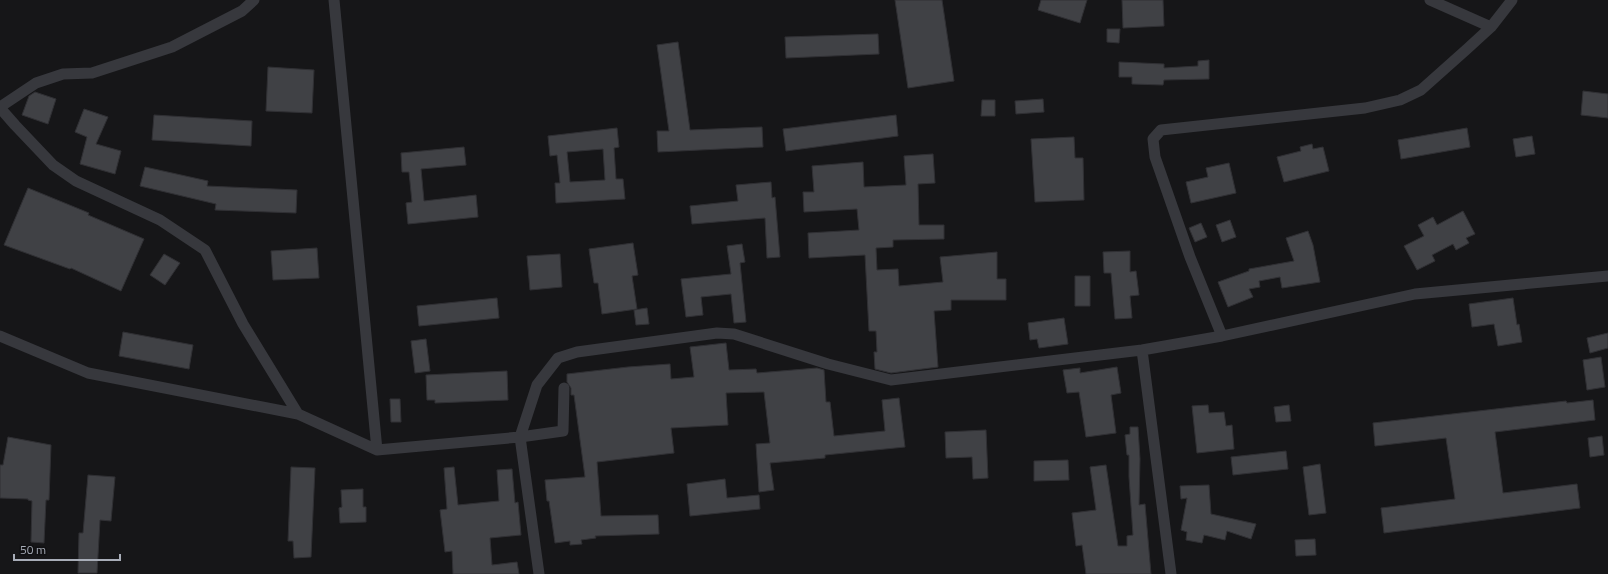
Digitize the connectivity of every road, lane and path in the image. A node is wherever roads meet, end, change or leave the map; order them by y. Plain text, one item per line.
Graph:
1 (254, 0) edge
2 (334, 0) edge
3 (1430, 0) edge
4 (1512, 0) edge
5 (1491, 27) junction
6 (0, 107) edge
7 (1608, 276) edge
8 (0, 336) edge
9 (1222, 336) junction
10 (1142, 350) junction
11 (564, 388) dead end
12 (298, 414) junction
13 (520, 437) junction
14 (377, 450) junction
15 (539, 574) edge
16 (1171, 574) edge

1 - 6 street
2 - 14 street
3 - 5 street
4 - 5 street
5 - 9 street
6 - 12 street
7 - 9 street
8 - 12 street
9 - 10 street
10 - 13 street
10 - 16 street
11 - 13 street
12 - 14 street
13 - 14 street
13 - 15 street

